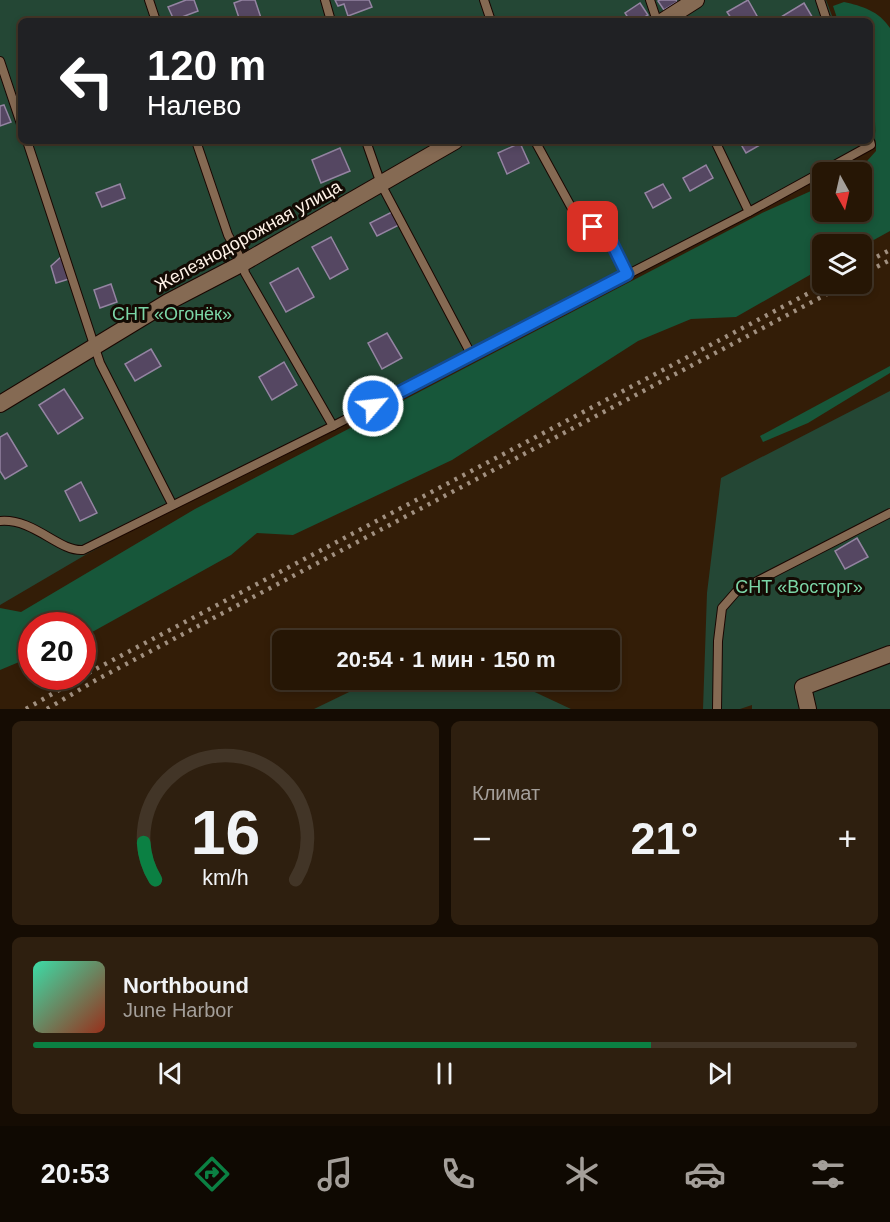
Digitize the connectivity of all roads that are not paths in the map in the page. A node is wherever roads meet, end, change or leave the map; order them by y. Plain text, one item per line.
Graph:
1 (149, 0) edge
2 (325, 0) edge
3 (484, 0) edge
4 (650, 0) edge
5 (696, 0) edge
6 (820, 0) edge
7 (155, 18) edge
8 (330, 18) edge
9 (490, 18) edge
10 (656, 18) edge
11 (668, 18) edge
12 (826, 18) edge
13 (0, 61) edge
14 (18, 115) edge
15 (28, 144) edge
16 (197, 144) edge
17 (367, 144) edge
18 (449, 144) edge
19 (537, 144) edge
20 (716, 144) edge
21 (871, 144) edge
22 (381, 184) junction
23 (749, 212) junction
24 (243, 263) junction
25 (627, 274) junction
26 (95, 346) junction
27 (471, 354) junction
28 (0, 404) edge
29 (333, 426) junction
30 (172, 504) junction
31 (890, 513) edge
32 (0, 521) edge
33 (889, 656) edge
34 (717, 709) edge
35 (808, 709) edge

1 - 7 lane
2 - 8 lane
3 - 9 lane
4 - 10 lane
5 - 11 street
6 - 12 lane
13 - 14 lane
15 - 26 lane
16 - 24 lane
17 - 22 lane
18 - 22 street, Железнодорожная улица
19 - 25 lane
20 - 23 lane
21 - 23 lane
22 - 24 street, Железнодорожная улица
22 - 27 lane
23 - 25 lane
24 - 26 street, Железнодорожная улица
24 - 29 lane
25 - 27 lane
26 - 28 street, Железнодорожная улица
26 - 30 lane
27 - 29 lane
29 - 30 lane
30 - 32 lane
31 - 34 lane
33 - 35 street

